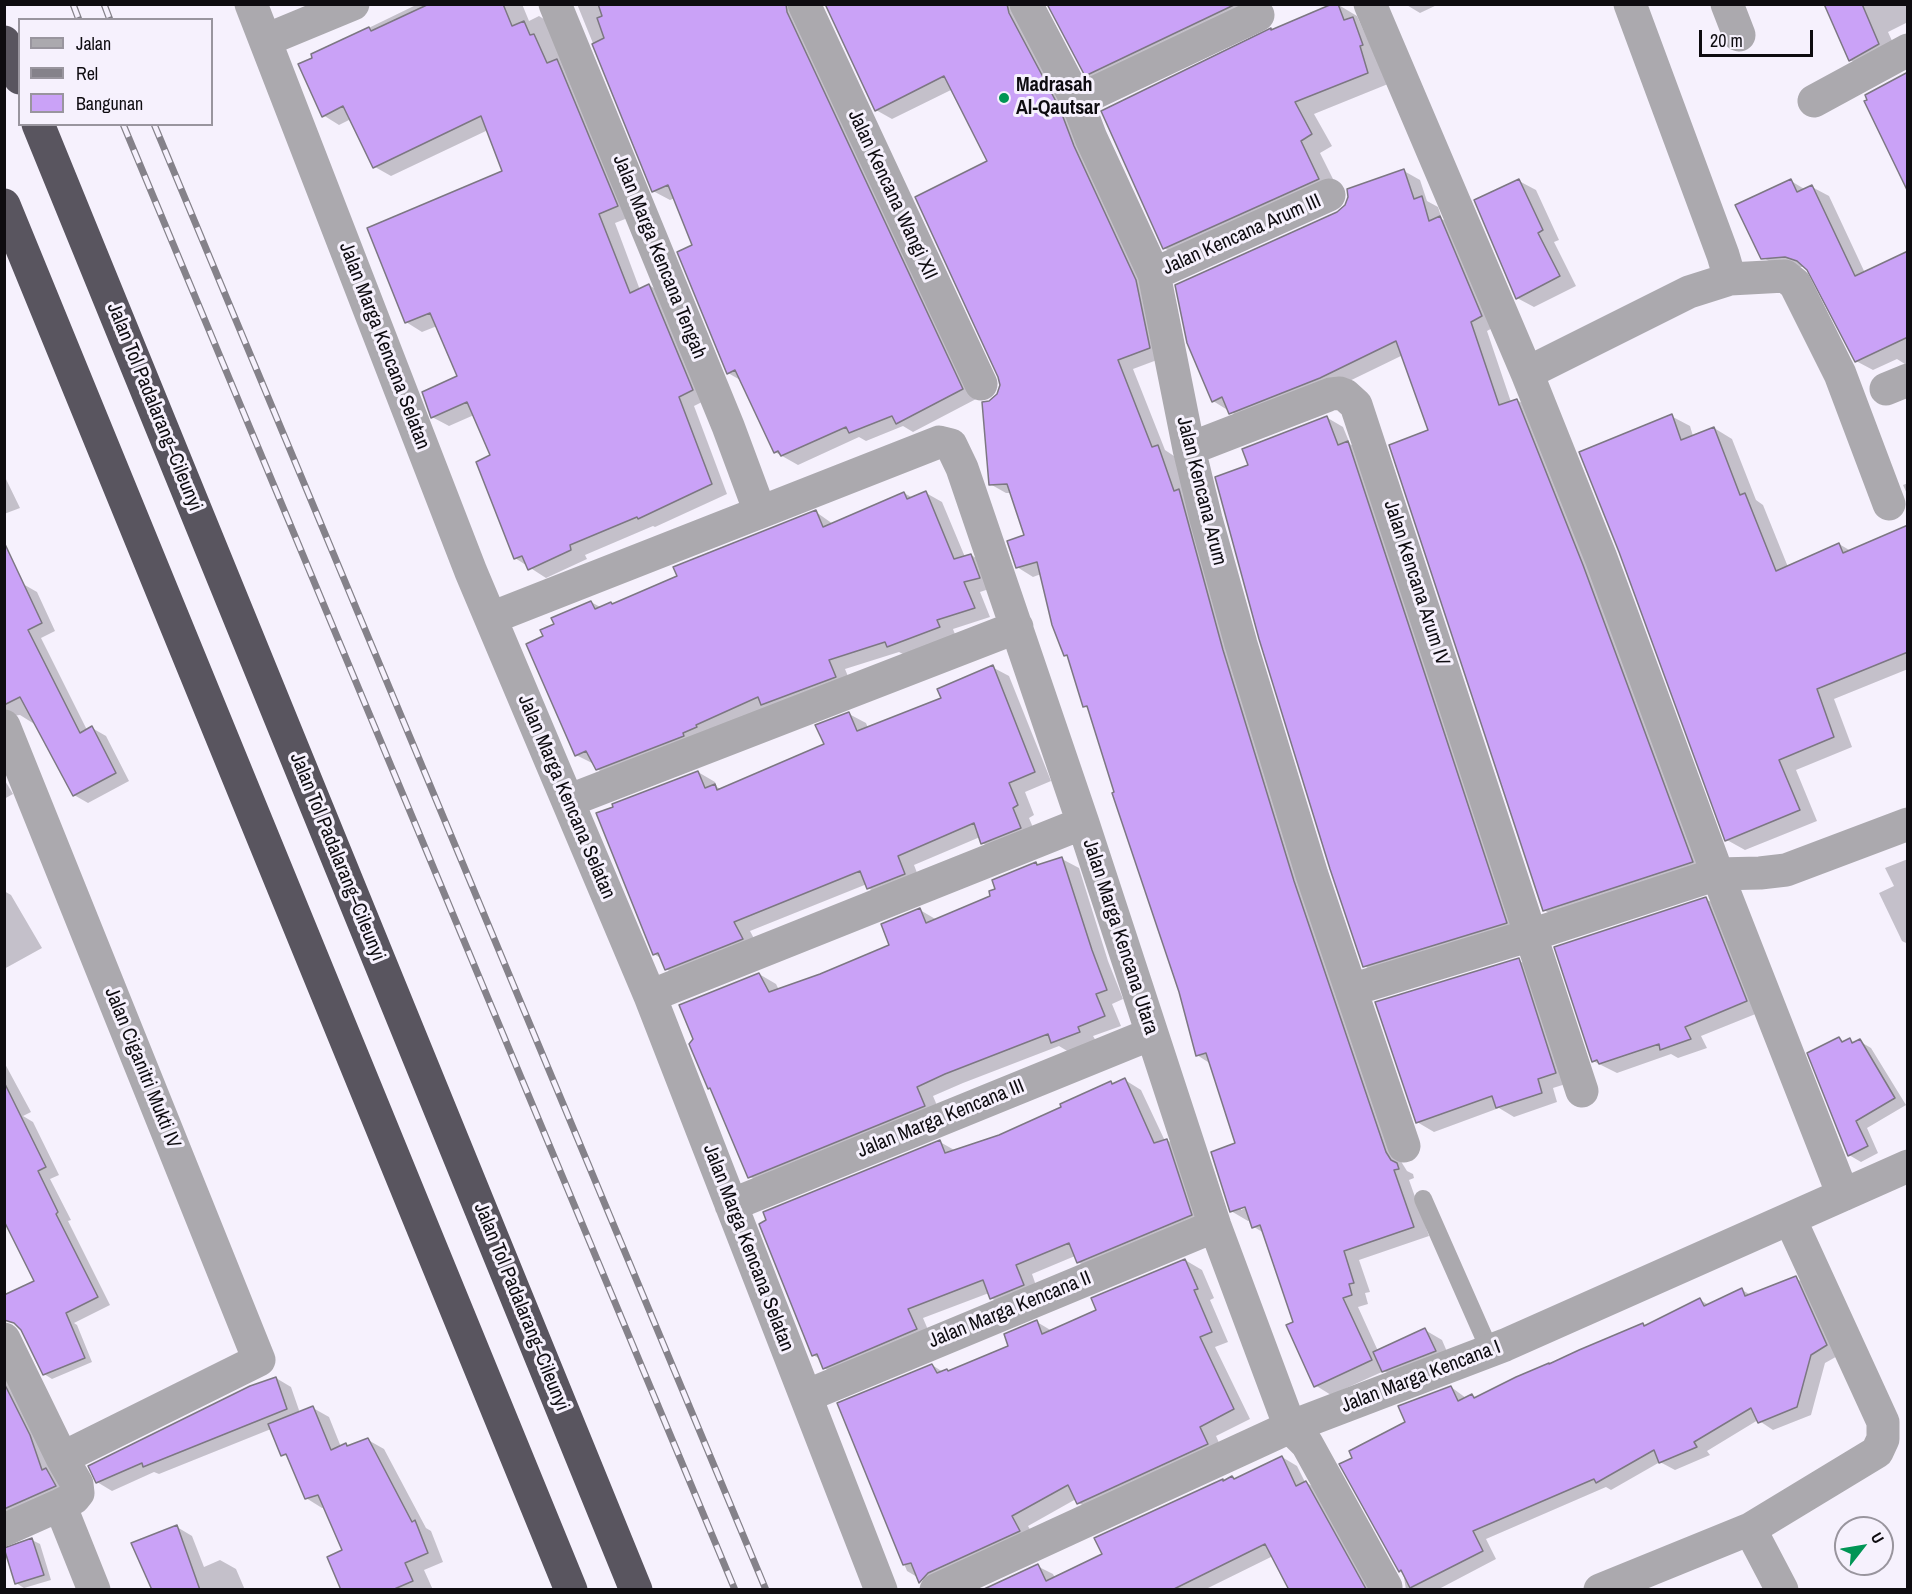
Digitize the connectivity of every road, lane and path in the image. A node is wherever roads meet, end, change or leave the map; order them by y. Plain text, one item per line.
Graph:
1 (251, 4) edge
2 (353, 4) edge
3 (555, 4) edge
4 (804, 4) edge
5 (1026, 4) edge
6 (1370, 4) edge
7 (1630, 4) edge
8 (1727, 4) edge
9 (1258, 15) dead end
10 (1739, 35) dead end
11 (266, 40) junction
12 (4, 42) edge
13 (1908, 50) edge
14 (18, 74) edge
15 (1077, 101) junction
16 (1814, 101) dead end
17 (39, 126) edge
18 (1329, 195) dead end
19 (4, 205) edge
20 (1154, 274) junction
21 (1730, 279) junction
22 (1527, 373) junction
23 (981, 384) dead end
24 (1189, 449) junction
25 (1889, 504) dead end
26 (760, 512) junction
27 (491, 618) junction
28 (1017, 627) junction
29 (4, 726) edge
30 (568, 801) junction
31 (1083, 823) junction
32 (1908, 824) edge
33 (1717, 874) junction
34 (1531, 935) junction
35 (1351, 990) junction
36 (650, 996) junction
37 (1150, 1034) junction
38 (1582, 1091) dead end
39 (1404, 1146) dead end
40 (1908, 1166) edge
41 (1843, 1195) junction
42 (1424, 1199) dead end
43 (731, 1204) junction
44 (1790, 1219) junction
45 (1215, 1226) junction
46 (4, 1339) edge
47 (1490, 1351) junction
48 (806, 1396) junction
49 (1290, 1427) junction
50 (62, 1458) junction
51 (60, 1505) junction
52 (1750, 1529) junction
53 (4, 1530) edge
54 (1386, 1587) dead end
55 (94, 1590) edge
56 (571, 1590) edge
57 (636, 1590) edge
58 (881, 1590) edge
59 (936, 1590) edge
60 (1600, 1590) edge
61 (1782, 1590) edge

1 - 11 street, Jalan Marga Kencana Selatan
2 - 11 street
3 - 26 street, Jalan Marga Kencana Tengah
4 - 23 street, Jalan Kencana Wangi XII
5 - 15 street, Jalan Kencana Arum
6 - 22 street
7 - 21 street
8 - 10 street
9 - 15 street
11 - 27 street, Jalan Marga Kencana Selatan
12 - 14 highway
13 - 16 street
15 - 20 street, Jalan Kencana Arum
17 - 57 highway, Jalan Tol Padalarang–Cileunyi
18 - 20 street, Jalan Kencana Arum III
19 - 56 highway
20 - 24 street, Jalan Kencana Arum
21 - 22 street
21 - 25 street
22 - 33 street
24 - 34 street, Jalan Kencana Arum IV
24 - 35 street, Jalan Kencana Arum
26 - 27 street
26 - 28 street, Jalan Marga Kencana Utara
27 - 30 street, Jalan Marga Kencana Selatan
28 - 30 street
28 - 31 street, Jalan Marga Kencana Utara
29 - 50 street, Jalan Ciganitri Mukti IV
30 - 36 street, Jalan Marga Kencana Selatan
31 - 36 street
31 - 37 street, Jalan Marga Kencana Utara
32 - 33 street
33 - 34 street
33 - 41 street
34 - 35 street
34 - 38 street, Jalan Kencana Arum IV
35 - 39 street, Jalan Kencana Arum
36 - 43 street, Jalan Marga Kencana Selatan
37 - 43 street, Jalan Marga Kencana III
37 - 45 street, Jalan Marga Kencana Utara
40 - 41 street, Jalan Marga Kencana I
41 - 44 street, Jalan Marga Kencana I
42 - 47 lane
43 - 48 street, Jalan Marga Kencana Selatan
44 - 47 street, Jalan Marga Kencana I
44 - 52 street
45 - 48 street, Jalan Marga Kencana II
45 - 49 street, Jalan Marga Kencana Utara
46 - 50 street
47 - 49 street, Jalan Marga Kencana I
48 - 58 street, Jalan Marga Kencana Selatan
49 - 54 street
49 - 59 street, Jalan Marga Kencana I
50 - 51 street
51 - 53 street
51 - 55 street
52 - 60 street
52 - 61 street

